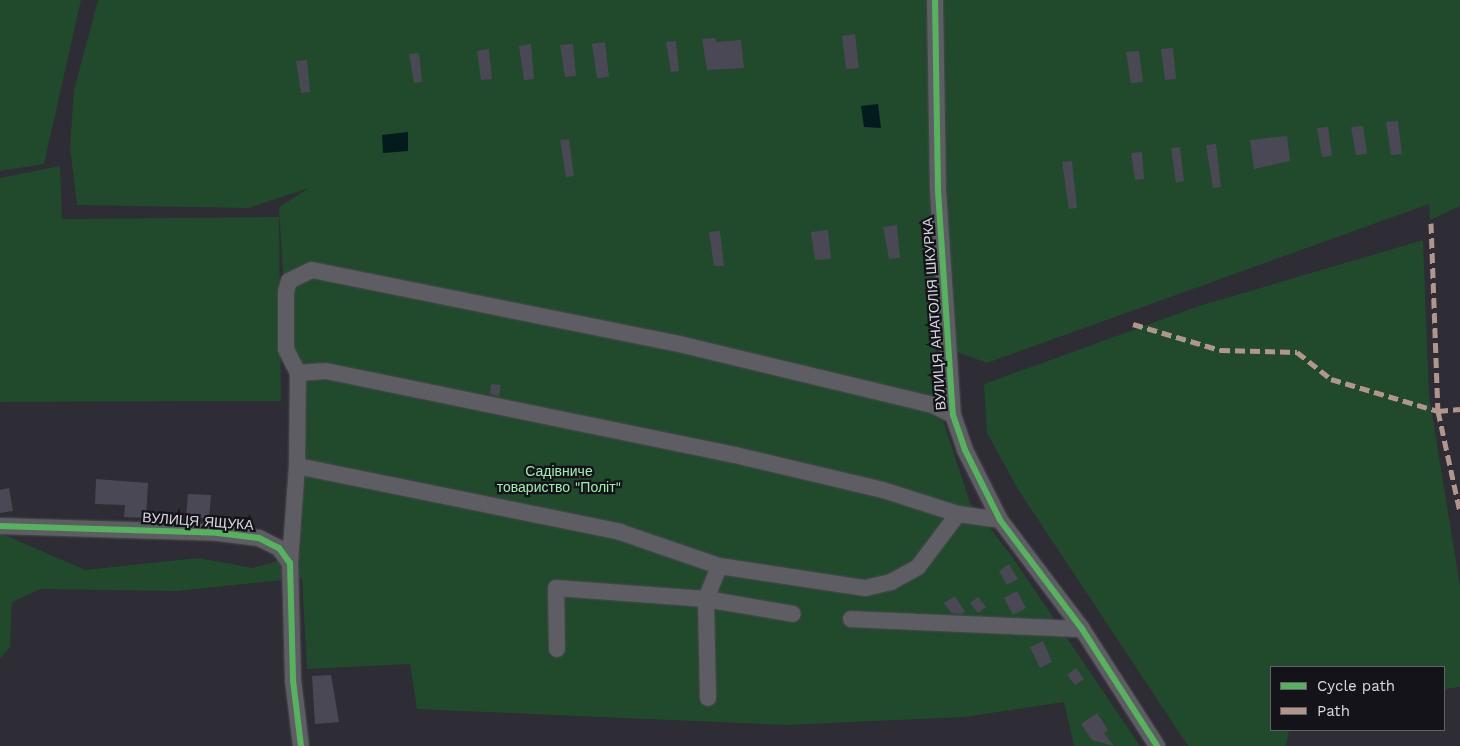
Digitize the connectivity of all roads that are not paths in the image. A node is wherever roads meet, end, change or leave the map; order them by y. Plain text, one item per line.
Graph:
1 (934, 0) edge
2 (298, 373) junction
3 (953, 415) junction
4 (297, 466) junction
5 (958, 514) junction
6 (1000, 520) junction
7 (0, 526) edge
8 (290, 563) junction
9 (719, 566) junction
10 (706, 599) junction
11 (792, 614) dead end
12 (851, 619) dead end
13 (1082, 629) junction
14 (557, 649) dead end
15 (708, 698) dead end
16 (301, 746) edge
17 (1157, 746) edge

1 - 3 street, ВУЛИЦЯ АНАТОЛІЯ ШКУРКА
2 - 3 street
2 - 4 street
2 - 5 street
3 - 6 street, ВУЛИЦЯ АНАТОЛІЯ ШКУРКА
4 - 8 street
4 - 9 street
5 - 6 street
5 - 9 street
6 - 13 street, ВУЛИЦЯ АНАТОЛІЯ ШКУРКА
7 - 8 street, ВУЛИЦЯ ЯЩУКА
8 - 16 street
9 - 10 street
10 - 11 street
10 - 14 street
10 - 15 street
12 - 13 street
13 - 17 street, ВУЛИЦЯ АНАТОЛІЯ ШКУРКА

